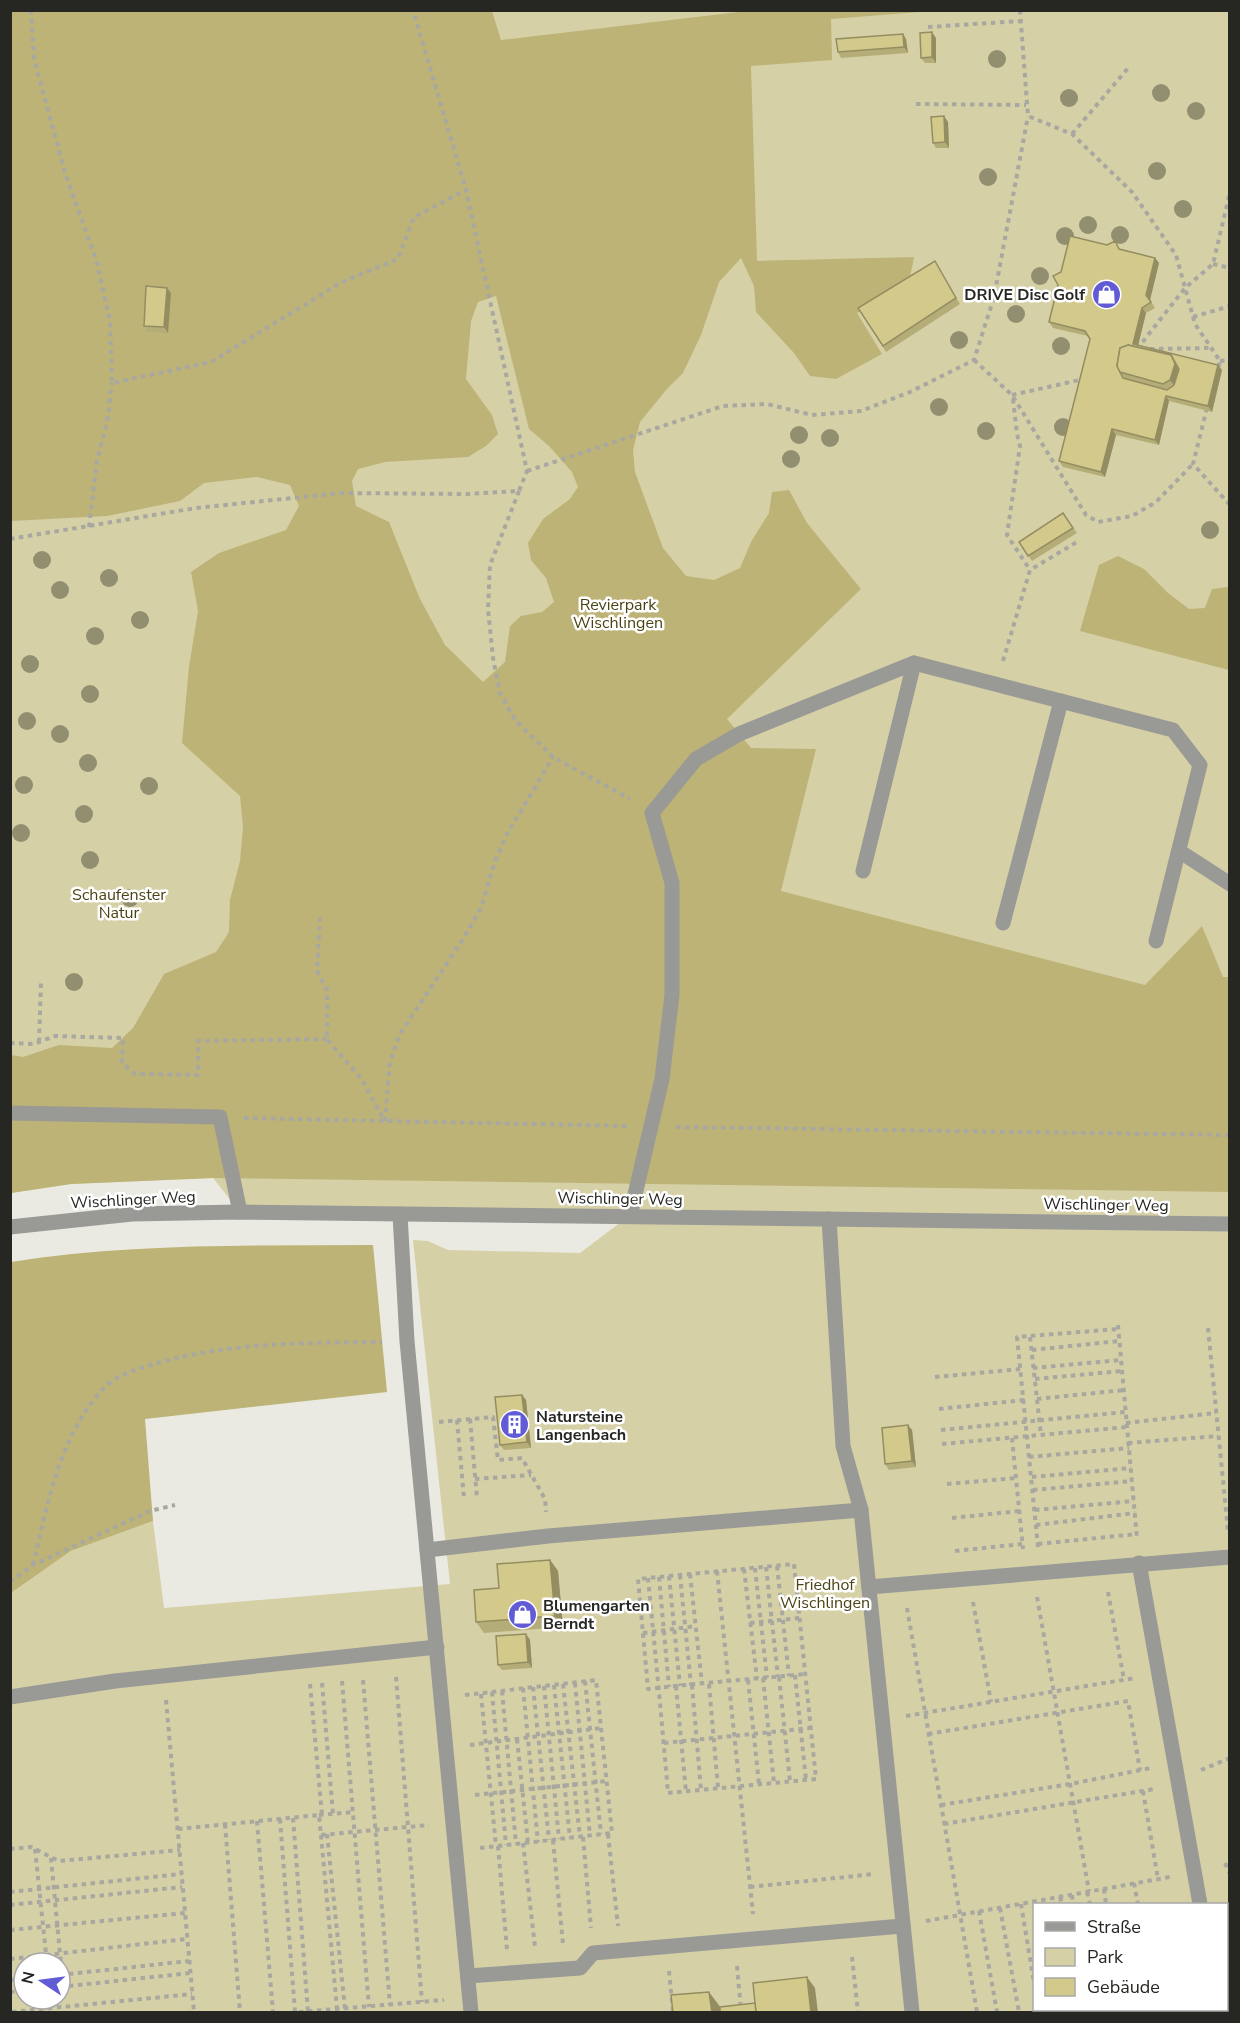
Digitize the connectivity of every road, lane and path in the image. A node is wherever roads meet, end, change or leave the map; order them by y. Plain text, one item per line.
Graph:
1 (31, 10) edge
2 (413, 10) edge
3 (1020, 10) edge
4 (1020, 21) junction
5 (928, 27) dead end
6 (1129, 67) dead end
7 (916, 104) dead end
8 (1026, 105) junction
9 (1028, 116) junction
10 (1071, 134) junction
11 (466, 190) junction
12 (1230, 192) edge
13 (1213, 264) junction
14 (1230, 268) edge
15 (1185, 288) junction
16 (1230, 306) edge
17 (1193, 317) junction
18 (1211, 348) junction
19 (974, 360) junction
20 (1230, 360) edge
21 (1220, 361) junction
22 (1217, 372) edge
23 (1085, 379) edge
24 (112, 383) junction
25 (1012, 395) junction
26 (1208, 407) edge
27 (1193, 464) junction
28 (527, 471) junction
29 (519, 491) junction
30 (1230, 505) edge
31 (88, 527) junction
32 (10, 538) edge
33 (1077, 542) dead end
34 (1030, 570) junction
35 (914, 663) junction
36 (995, 684) junction
37 (1061, 701) junction
38 (553, 757) junction
39 (652, 813) junction
40 (1179, 851) junction
41 (863, 871) dead end
42 (1230, 884) edge
43 (320, 917) dead end
44 (1003, 923) dead end
45 (1156, 940) dead end
46 (40, 982) dead end
47 (327, 1039) junction
48 (39, 1042) junction
49 (10, 1043) edge
50 (10, 1113) edge
51 (220, 1117) junction
52 (385, 1121) junction
53 (650, 1127) junction
54 (1230, 1135) edge
55 (240, 1212) junction
56 (400, 1214) junction
57 (630, 1216) junction
58 (829, 1219) junction
59 (1230, 1224) edge
60 (10, 1227) edge
61 (1208, 1328) dead end
62 (1030, 1336) junction
63 (407, 1341) junction
64 (1119, 1341) junction
65 (1032, 1350) junction
66 (1121, 1360) junction
67 (1034, 1368) junction
68 (1021, 1369) junction
69 (1122, 1371) junction
70 (935, 1377) dead end
71 (1035, 1379) junction
72 (1124, 1390) junction
73 (1037, 1399) junction
74 (1023, 1401) junction
75 (939, 1409) dead end
76 (1125, 1412) junction
77 (1216, 1413) junction
78 (470, 1419) junction
79 (457, 1420) junction
80 (1039, 1421) junction
81 (1026, 1422) junction
82 (415, 1424) junction
83 (1127, 1425) junction
84 (941, 1430) dead end
85 (1041, 1435) junction
86 (1027, 1436) junction
87 (1218, 1436) junction
88 (1012, 1438) junction
89 (942, 1444) dead end
90 (1128, 1446) junction
91 (1029, 1456) junction
92 (1131, 1468) junction
93 (531, 1475) junction
94 (1032, 1477) junction
95 (1016, 1478) junction
96 (476, 1479) junction
97 (1132, 1481) junction
98 (947, 1484) dead end
99 (1033, 1490) junction
100 (464, 1498) dead end
101 (477, 1498) dead end
102 (1134, 1501) junction
103 (175, 1505) dead end
104 (861, 1510) junction
105 (1035, 1510) junction
106 (1019, 1511) junction
107 (1135, 1513) junction
108 (952, 1518) dead end
109 (1036, 1524) junction
110 (1137, 1534) junction
111 (548, 1536) junction
112 (1228, 1538) edge
113 (1022, 1544) junction
114 (1038, 1544) junction
115 (427, 1550) junction
116 (955, 1551) dead end
117 (1230, 1557) edge
118 (1139, 1563) junction
119 (33, 1565) junction
120 (777, 1566) junction
121 (1104, 1566) junction
122 (766, 1567) junction
123 (755, 1568) junction
124 (744, 1569) junction
125 (717, 1571) junction
126 (1033, 1573) junction
127 (690, 1574) junction
128 (680, 1575) junction
129 (669, 1576) junction
130 (659, 1577) junction
131 (648, 1578) junction
132 (969, 1578) junction
133 (10, 1582) edge
134 (902, 1584) junction
135 (869, 1587) junction
136 (800, 1618) junction
137 (783, 1620) junction
138 (772, 1621) junction
139 (761, 1622) junction
140 (750, 1623) junction
141 (696, 1626) junction
142 (685, 1628) junction
143 (674, 1629) junction
144 (664, 1631) junction
145 (653, 1632) junction
146 (643, 1634) junction
147 (437, 1647) junction
148 (393, 1652) junction
149 (361, 1655) junction
150 (339, 1658) junction
151 (314, 1660) junction
152 (806, 1674) junction
153 (1160, 1674) junction
154 (795, 1675) junction
155 (164, 1676) junction
156 (789, 1676) junction
157 (778, 1677) junction
158 (765, 1678) junction
159 (757, 1679) junction
160 (748, 1680) junction
161 (1124, 1680) junction
162 (585, 1681) junction
163 (729, 1681) junction
164 (574, 1683) junction
165 (563, 1684) junction
166 (702, 1684) junction
167 (709, 1684) junction
168 (554, 1685) junction
169 (691, 1685) junction
170 (544, 1686) junction
171 (678, 1686) junction
172 (533, 1687) junction
173 (669, 1687) junction
174 (523, 1688) junction
175 (659, 1688) junction
176 (502, 1691) junction
177 (1053, 1691) junction
178 (492, 1692) junction
179 (481, 1694) junction
180 (10, 1696) edge
181 (441, 1698) junction
182 (991, 1701) junction
183 (1057, 1712) junction
184 (925, 1713) junction
185 (601, 1728) junction
186 (811, 1728) junction
187 (590, 1730) junction
188 (801, 1730) junction
189 (580, 1731) junction
190 (784, 1731) junction
191 (568, 1732) junction
192 (559, 1733) junction
193 (769, 1733) junction
194 (549, 1734) junction
195 (754, 1734) junction
196 (928, 1734) junction
197 (538, 1736) junction
198 (735, 1736) junction
199 (528, 1737) junction
200 (713, 1738) junction
201 (517, 1739) junction
202 (506, 1740) junction
203 (696, 1740) junction
204 (496, 1741) junction
205 (681, 1741) junction
206 (486, 1743) junction
207 (664, 1743) junction
208 (446, 1748) junction
209 (1175, 1764) junction
210 (1140, 1770) junction
211 (806, 1780) junction
212 (607, 1781) junction
213 (790, 1781) junction
214 (596, 1782) junction
215 (585, 1783) junction
216 (774, 1783) junction
217 (574, 1784) junction
218 (759, 1784) junction
219 (1070, 1784) junction
220 (565, 1785) junction
221 (1179, 1785) junction
222 (554, 1786) junction
223 (740, 1786) junction
224 (544, 1788) junction
225 (718, 1788) junction
226 (533, 1789) junction
227 (522, 1790) junction
228 (701, 1790) junction
229 (511, 1791) junction
230 (1143, 1791) junction
231 (501, 1792) junction
232 (686, 1792) junction
233 (491, 1793) junction
234 (451, 1797) junction
235 (1073, 1803) junction
236 (941, 1805) junction
237 (354, 1812) junction
238 (333, 1814) junction
239 (320, 1815) junction
240 (293, 1818) junction
241 (280, 1819) junction
242 (257, 1821) junction
243 (453, 1822) junction
244 (225, 1824) junction
245 (944, 1824) junction
246 (408, 1827) junction
247 (178, 1829) junction
248 (375, 1830) junction
249 (356, 1831) junction
250 (321, 1834) junction
251 (327, 1834) junction
252 (601, 1834) junction
253 (608, 1834) junction
254 (590, 1836) junction
255 (582, 1837) junction
256 (570, 1838) junction
257 (559, 1839) junction
258 (551, 1840) junction
259 (538, 1842) junction
260 (526, 1843) junction
261 (516, 1844) junction
262 (506, 1845) junction
263 (497, 1846) junction
264 (10, 1849) edge
265 (35, 1849) junction
266 (180, 1850) junction
267 (456, 1850) junction
268 (51, 1858) junction
269 (1225, 1863) dead end
270 (896, 1872) junction
271 (1194, 1872) junction
272 (181, 1874) junction
273 (1230, 1874) edge
274 (1158, 1879) junction
275 (1134, 1883) junction
276 (182, 1887) junction
277 (750, 1887) junction
278 (54, 1888) junction
279 (39, 1889) junction
280 (1104, 1889) junction
281 (10, 1892) edge
282 (1088, 1892) junction
283 (1072, 1895) junction
284 (1060, 1897) junction
285 (56, 1900) junction
286 (40, 1902) junction
287 (1033, 1903) edge
288 (1040, 1903) edge
289 (1062, 1903) edge
290 (1073, 1903) edge
291 (1090, 1903) edge
292 (1106, 1903) edge
293 (1138, 1903) edge
294 (1200, 1903) edge
295 (1021, 1904) junction
296 (10, 1905) edge
297 (1000, 1908) junction
298 (980, 1911) junction
299 (185, 1913) junction
300 (960, 1915) junction
301 (58, 1924) junction
302 (43, 1926) junction
303 (902, 1926) junction
304 (10, 1930) edge
305 (850, 1930) junction
306 (187, 1939) junction
307 (756, 1939) junction
308 (735, 1940) junction
309 (667, 1947) junction
310 (46, 1951) edge
311 (61, 1951) edge
312 (620, 1951) junction
313 (72, 1953) edge
314 (593, 1953) junction
315 (189, 1961) junction
316 (565, 1968) junction
317 (537, 1971) junction
318 (1033, 1972) edge
319 (190, 1973) junction
320 (509, 1973) junction
321 (72, 1974) edge
322 (468, 1976) junction
323 (72, 1986) edge
324 (192, 1994) junction
325 (422, 2002) junction
326 (390, 2005) junction
327 (471, 2005) edge
328 (369, 2007) junction
329 (345, 2008) junction
330 (337, 2009) junction
331 (353, 2010) edge
332 (741, 2010) edge
333 (308, 2012) edge
334 (12, 2013) edge
335 (194, 2013) edge
336 (240, 2013) edge
337 (273, 2013) edge
338 (297, 2013) edge
339 (673, 2013) edge
340 (858, 2013) edge
341 (912, 2013) edge
342 (977, 2013) edge
343 (997, 2013) edge
344 (1018, 2013) edge

1 - 24 path
2 - 11 path
3 - 4 path
4 - 5 path
4 - 8 path
6 - 10 path
7 - 8 path
8 - 9 path
9 - 10 path
9 - 19 path
10 - 15 path
11 - 24 path
11 - 28 path
12 - 13 path
13 - 14 path
13 - 15 path
15 - 17 path
15 - 18 path
16 - 17 path
17 - 18 path
18 - 21 path
19 - 25 path
19 - 28 path
20 - 21 path
21 - 22 path
23 - 25 path
24 - 31 path
25 - 27 path
25 - 34 path
26 - 27 path
27 - 30 path
28 - 29 path
29 - 31 path
29 - 38 path
31 - 32 path
33 - 34 path
34 - 36 path
35 - 36 street
35 - 39 street
35 - 41 street
36 - 37 street
37 - 40 street
37 - 44 street
38 - 39 path
38 - 52 path
39 - 53 street
40 - 42 street
40 - 45 street
43 - 47 path
46 - 48 path
47 - 48 path
47 - 52 path
48 - 49 path
50 - 51 street
51 - 52 path
51 - 55 street
52 - 53 path
53 - 54 path
53 - 57 street
55 - 56 street, Wischlinger Weg
55 - 60 street, Wischlinger Weg
56 - 57 street, Wischlinger Weg
56 - 63 street
57 - 58 street, Wischlinger Weg
58 - 59 street, Wischlinger Weg
58 - 104 street
61 - 77 path
62 - 64 path
62 - 65 path
62 - 68 path
63 - 82 street
63 - 119 path
64 - 65 path
64 - 66 path
65 - 67 path
66 - 67 path
66 - 69 path
67 - 71 path
68 - 70 path
68 - 74 path
69 - 71 path
69 - 72 path
71 - 73 path
72 - 73 path
72 - 76 path
73 - 80 path
74 - 75 path
74 - 81 path
76 - 80 path
76 - 83 path
77 - 83 path
77 - 87 path
78 - 79 path
78 - 93 path
78 - 96 path
79 - 82 path
79 - 100 path
80 - 81 path
80 - 85 path
81 - 84 path
81 - 86 path
82 - 115 street
83 - 85 path
83 - 90 path
85 - 86 path
86 - 88 path
86 - 91 path
87 - 90 path
87 - 112 path
88 - 89 path
88 - 95 path
90 - 91 path
90 - 92 path
91 - 94 path
92 - 94 path
92 - 97 path
93 - 96 path
93 - 111 path
94 - 99 path
95 - 98 path
95 - 106 path
96 - 101 path
97 - 99 path
97 - 102 path
99 - 105 path
102 - 105 path
102 - 107 path
103 - 119 path
104 - 111 street
104 - 135 street
105 - 109 path
106 - 108 path
106 - 113 path
107 - 109 path
107 - 110 path
109 - 114 path
110 - 114 path
110 - 118 path
111 - 115 street
113 - 116 path
113 - 126 path
114 - 126 path
115 - 147 street
117 - 118 street
118 - 121 street
118 - 153 street
119 - 133 path
120 - 122 path
120 - 136 path
120 - 137 path
121 - 126 street
121 - 161 path
122 - 123 path
122 - 138 path
123 - 124 path
123 - 139 path
124 - 125 path
124 - 140 path
125 - 127 path
125 - 163 path
126 - 132 street
126 - 177 path
127 - 128 path
127 - 141 path
128 - 129 path
128 - 142 path
129 - 130 path
129 - 143 path
130 - 131 path
130 - 144 path
131 - 145 path
131 - 146 path
132 - 134 street
132 - 182 path
134 - 135 street
134 - 184 path
135 - 270 street
136 - 137 path
136 - 152 path
137 - 138 path
137 - 156 path
138 - 139 path
138 - 157 path
139 - 140 path
139 - 158 path
140 - 159 path
141 - 142 path
141 - 166 path
142 - 143 path
142 - 169 path
143 - 144 path
143 - 171 path
144 - 145 path
144 - 173 path
145 - 146 path
145 - 175 path
146 - 175 path
147 - 148 street
147 - 181 street
148 - 149 street
148 - 246 path
149 - 150 street
149 - 248 path
150 - 151 street
150 - 237 path
151 - 155 street
151 - 238 path
151 - 239 path
152 - 154 path
152 - 186 path
153 - 161 path
153 - 209 street
154 - 156 path
154 - 188 path
155 - 180 street
155 - 247 path
156 - 157 path
157 - 158 path
157 - 190 path
158 - 159 path
158 - 193 path
159 - 160 path
160 - 163 path
160 - 195 path
161 - 177 path
162 - 164 path
162 - 185 path
162 - 187 path
163 - 167 path
163 - 198 path
164 - 165 path
164 - 189 path
165 - 168 path
165 - 191 path
166 - 167 path
166 - 169 path
167 - 200 path
168 - 170 path
168 - 192 path
169 - 171 path
169 - 203 path
170 - 172 path
170 - 194 path
171 - 173 path
171 - 205 path
172 - 174 path
172 - 197 path
173 - 175 path
174 - 176 path
174 - 199 path
175 - 207 path
176 - 178 path
176 - 202 path
177 - 182 path
177 - 183 path
178 - 179 path
178 - 204 path
179 - 181 path
179 - 206 path
181 - 208 street
182 - 184 path
183 - 196 path
183 - 210 path
183 - 219 path
184 - 196 path
185 - 187 path
185 - 212 path
186 - 188 path
186 - 211 path
187 - 189 path
187 - 214 path
188 - 190 path
188 - 211 path
189 - 191 path
189 - 215 path
190 - 193 path
190 - 213 path
191 - 192 path
191 - 217 path
192 - 194 path
192 - 220 path
193 - 195 path
193 - 216 path
194 - 197 path
194 - 222 path
195 - 198 path
195 - 218 path
196 - 236 path
197 - 199 path
197 - 224 path
198 - 200 path
198 - 223 path
199 - 201 path
199 - 226 path
200 - 203 path
200 - 225 path
201 - 202 path
201 - 227 path
202 - 204 path
202 - 229 path
203 - 205 path
203 - 228 path
204 - 206 path
204 - 231 path
205 - 207 path
205 - 232 path
206 - 208 path
206 - 233 path
207 - 232 path
208 - 234 street
209 - 210 path
209 - 221 street
210 - 219 path
211 - 213 path
212 - 214 path
212 - 253 path
213 - 216 path
214 - 215 path
214 - 252 path
215 - 217 path
215 - 254 path
216 - 218 path
217 - 220 path
217 - 255 path
218 - 223 path
219 - 235 path
219 - 236 path
220 - 222 path
220 - 256 path
221 - 230 path
221 - 271 street
222 - 224 path
222 - 257 path
223 - 225 path
223 - 277 path
224 - 226 path
224 - 258 path
225 - 228 path
226 - 227 path
226 - 259 path
227 - 229 path
227 - 260 path
228 - 232 path
229 - 231 path
229 - 261 path
230 - 235 path
230 - 274 path
231 - 233 path
231 - 262 path
233 - 234 path
233 - 263 path
234 - 243 street
235 - 245 path
235 - 282 path
236 - 245 path
237 - 238 path
237 - 249 path
238 - 239 path
239 - 240 path
239 - 250 path
240 - 241 path
240 - 333 path
241 - 242 path
241 - 338 path
242 - 244 path
242 - 337 path
243 - 246 path
243 - 267 street
244 - 247 path
244 - 336 path
245 - 300 path
246 - 248 path
246 - 325 path
247 - 266 path
248 - 249 path
248 - 326 path
249 - 251 path
249 - 328 path
250 - 251 path
250 - 330 path
251 - 329 path
252 - 253 path
252 - 254 path
253 - 312 path
254 - 255 path
255 - 256 path
255 - 314 path
256 - 257 path
257 - 258 path
258 - 259 path
258 - 316 path
259 - 260 path
260 - 261 path
260 - 317 path
261 - 262 path
262 - 263 path
263 - 267 path
263 - 320 path
264 - 265 path
265 - 268 path
265 - 279 path
266 - 268 path
266 - 272 path
267 - 322 street
268 - 278 path
269 - 273 path
270 - 277 path
270 - 303 street
271 - 274 path
271 - 294 street
272 - 276 path
272 - 278 path
274 - 275 path
275 - 280 path
275 - 293 path
276 - 285 path
276 - 299 path
277 - 307 path
278 - 279 path
278 - 285 path
279 - 281 path
279 - 286 path
280 - 282 path
280 - 292 path
282 - 283 path
282 - 291 path
283 - 284 path
283 - 290 path
284 - 288 path
284 - 289 path
285 - 286 path
285 - 301 path
286 - 296 path
286 - 302 path
287 - 295 path
295 - 297 path
295 - 318 path
297 - 298 path
297 - 344 path
298 - 300 path
298 - 343 path
299 - 301 path
299 - 306 path
300 - 303 path
300 - 342 path
301 - 302 path
301 - 311 path
302 - 304 path
302 - 310 path
303 - 305 street
303 - 341 street
305 - 307 street
305 - 340 path
306 - 313 path
306 - 315 path
307 - 308 street
308 - 309 street
308 - 332 path
309 - 312 street
309 - 339 path
312 - 314 street
314 - 316 street
315 - 319 path
315 - 321 path
316 - 317 street
317 - 320 street
319 - 323 path
319 - 324 path
320 - 322 street
322 - 327 street
324 - 334 path
324 - 335 path
325 - 326 path
325 - 327 path
326 - 328 path
328 - 331 path
329 - 330 path
329 - 331 path
330 - 333 path
333 - 338 path

